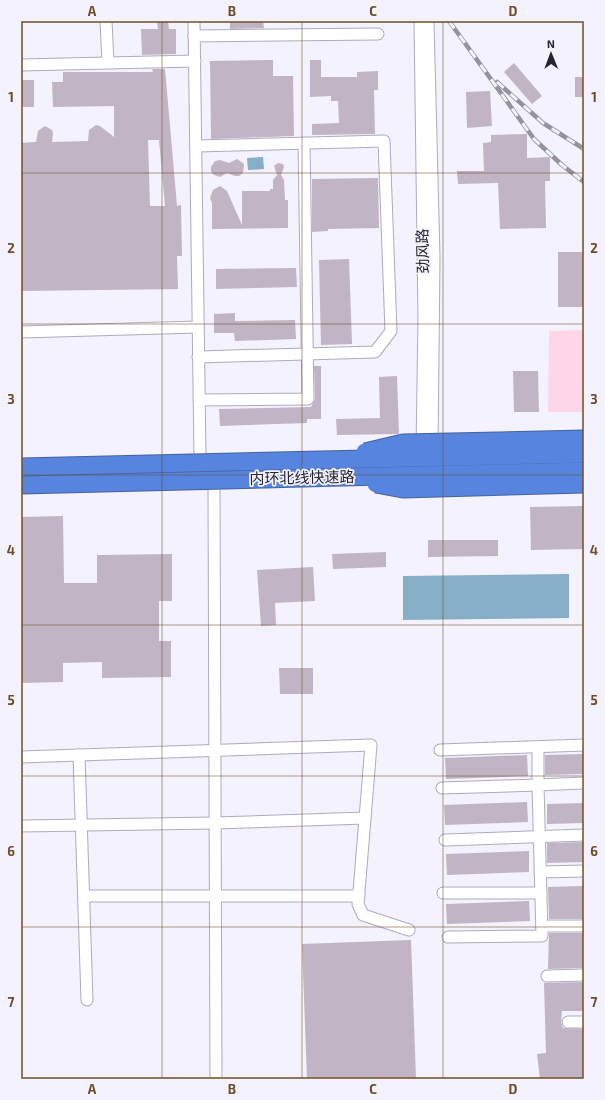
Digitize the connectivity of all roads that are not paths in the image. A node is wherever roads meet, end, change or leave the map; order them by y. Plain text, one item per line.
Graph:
1 (106, 21) edge
2 (194, 21) edge
3 (420, 21) edge
4 (428, 21) edge
5 (378, 34) dead end
6 (194, 36) junction
7 (194, 61) junction
8 (108, 63) junction
9 (21, 65) edge
10 (304, 143) junction
11 (196, 146) junction
12 (198, 327) junction
13 (21, 332) edge
14 (308, 354) junction
15 (198, 357) junction
16 (200, 400) junction
17 (584, 439) edge
18 (584, 454) edge
19 (200, 456) dead end
20 (267, 461) junction
21 (21, 467) edge
22 (584, 471) edge
23 (266, 479) junction
24 (584, 484) edge
25 (21, 485) edge
26 (214, 486) dead end
27 (584, 745) edge
28 (538, 747) junction
29 (440, 750) dead end
30 (215, 751) junction
31 (79, 756) junction
32 (21, 757) edge
33 (584, 783) edge
34 (538, 785) junction
35 (442, 788) dead end
36 (365, 818) junction
37 (215, 823) junction
38 (81, 824) junction
39 (21, 826) edge
40 (584, 836) edge
41 (539, 837) junction
42 (445, 840) dead end
43 (584, 871) edge
44 (543, 875) junction
45 (584, 876) edge
46 (443, 893) dead end
47 (541, 893) junction
48 (84, 896) junction
49 (359, 896) junction
50 (216, 897) junction
51 (548, 926) dead end
52 (584, 926) edge
53 (409, 930) dead end
54 (448, 937) dead end
55 (584, 975) edge
56 (547, 976) dead end
57 (87, 1000) dead end
58 (568, 1022) dead end
59 (584, 1022) edge
60 (216, 1079) edge

1 - 8 street
2 - 6 street
3 - 4 street, 劲风路
5 - 6 street
6 - 7 street
7 - 8 street
7 - 11 street
8 - 9 street
10 - 11 street
10 - 14 street
10 - 14 street
11 - 12 street
12 - 13 street
12 - 15 street
14 - 15 street
14 - 16 street
15 - 16 street
16 - 19 street
17 - 20 highway, bridge
18 - 20 highway, 内环北线快速路, bridge
20 - 21 highway, 内环北线快速路, bridge
22 - 23 highway, 内环北线快速路, bridge
23 - 24 highway, bridge
23 - 25 highway, 内环北线快速路, bridge
26 - 30 street
27 - 28 street
28 - 29 street
28 - 34 street
30 - 31 street
30 - 36 street
30 - 37 street
31 - 32 street
31 - 38 street
33 - 34 street
34 - 35 street
34 - 41 street
36 - 37 street
36 - 49 street
37 - 38 street
37 - 50 street
38 - 39 street
38 - 48 street
40 - 41 street
41 - 42 street
41 - 44 street
43 - 44 street
44 - 45 street
44 - 47 street
46 - 47 street
47 - 54 street
48 - 50 street
48 - 57 street
49 - 50 street
49 - 53 street
50 - 60 street
51 - 52 street
55 - 56 street
58 - 59 street

